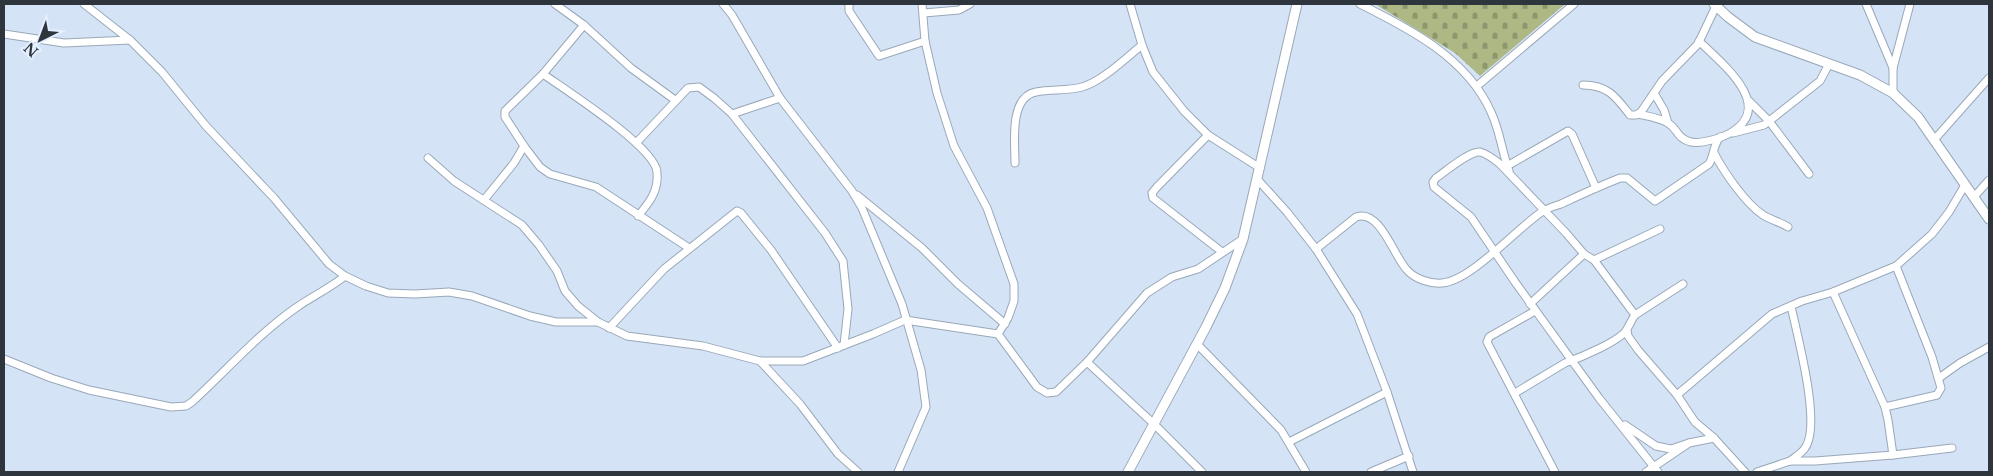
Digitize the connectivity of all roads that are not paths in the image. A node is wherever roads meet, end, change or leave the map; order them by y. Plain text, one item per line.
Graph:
1 (84, 4) edge
2 (555, 4) edge
3 (723, 4) edge
4 (849, 4) edge
5 (922, 4) edge
6 (970, 4) edge
7 (1130, 4) edge
8 (1297, 4) edge
9 (1360, 4) edge
10 (1574, 4) edge
11 (1715, 4) edge
12 (1866, 4) edge
13 (1910, 4) edge
14 (924, 13) junction
15 (584, 25) junction
16 (4, 34) edge
17 (130, 40) junction
18 (925, 41) junction
19 (1699, 41) junction
20 (1142, 46) junction
21 (1829, 64) junction
22 (1893, 68) junction
23 (543, 74) junction
24 (1989, 78) edge
25 (1583, 85) dead end
26 (1477, 86) junction
27 (1654, 93) junction
28 (1893, 93) junction
29 (780, 98) junction
30 (1748, 99) junction
31 (675, 100) junction
32 (732, 114) junction
33 (1638, 114) junction
34 (1769, 121) junction
35 (1668, 123) junction
36 (1728, 134) junction
37 (1208, 135) junction
38 (1720, 137) junction
39 (1934, 140) junction
40 (637, 142) junction
41 (524, 146) junction
42 (1714, 153) junction
43 (428, 158) dead end
44 (1015, 163) dead end
45 (1507, 166) junction
46 (1260, 168) junction
47 (1510, 174) junction
48 (1809, 174) dead end
49 (1258, 180) junction
50 (1989, 180) edge
51 (1965, 184) junction
52 (1596, 188) junction
53 (852, 192) junction
54 (1974, 197) junction
55 (484, 200) junction
56 (1544, 211) junction
57 (638, 216) junction
58 (1989, 219) edge
59 (1788, 227) dead end
60 (1660, 229) dead end
61 (1243, 239) junction
62 (689, 248) junction
63 (1316, 249) junction
64 (1222, 252) junction
65 (1494, 253) junction
66 (1584, 254) junction
67 (1594, 260) junction
68 (1896, 266) junction
69 (345, 276) junction
70 (1683, 284) dead end
71 (1833, 292) junction
72 (1530, 304) junction
73 (1791, 306) junction
74 (1536, 311) junction
75 (1635, 315) junction
76 (906, 320) junction
77 (598, 322) junction
78 (1005, 324) junction
79 (609, 328) junction
80 (1627, 330) junction
81 (998, 334) junction
82 (1197, 344) junction
83 (841, 347) junction
84 (1989, 347) edge
85 (4, 358) edge
86 (1573, 360) junction
87 (760, 362) junction
88 (1087, 362) junction
89 (1938, 378) junction
90 (1387, 392) junction
91 (1514, 393) junction
92 (1677, 395) junction
93 (1599, 398) junction
94 (1885, 407) junction
95 (1154, 424) junction
96 (1714, 438) junction
97 (1289, 442) junction
98 (1689, 443) junction
99 (1952, 448) dead end
100 (1893, 455) junction
101 (1409, 456) junction
102 (1790, 461) junction
103 (1656, 469) edge
104 (858, 472) edge
105 (898, 472) edge
106 (1128, 472) edge
107 (1202, 472) edge
108 (1306, 472) edge
109 (1371, 472) edge
110 (1413, 472) edge
111 (1555, 472) edge
112 (1646, 472) edge
113 (1745, 472) edge
114 (1757, 472) edge

1 - 17 street
2 - 15 street
3 - 29 street
4 - 18 street
5 - 14 street
6 - 14 street
7 - 20 street
8 - 46 street
9 - 26 street
10 - 26 street
11 - 19 street
11 - 21 street
12 - 22 street
13 - 22 street
14 - 18 street
15 - 23 street
15 - 31 street
16 - 17 street
17 - 69 street
18 - 78 street
19 - 27 street
19 - 30 street
20 - 37 street
20 - 44 street
21 - 28 street
21 - 34 street
22 - 28 street
23 - 40 street
23 - 41 street
24 - 39 street
25 - 33 street
26 - 45 street
27 - 33 street
27 - 35 street
28 - 39 street
29 - 32 street
29 - 53 street
30 - 34 street
30 - 36 street
31 - 32 street
31 - 40 street
32 - 83 street
33 - 35 street
34 - 36 street
34 - 48 street
35 - 38 street
36 - 38 street
37 - 46 street
37 - 64 street
38 - 42 street
39 - 51 street
40 - 57 street
41 - 55 street
41 - 57 street
42 - 52 street
42 - 59 street
43 - 55 street
45 - 47 street
45 - 52 street
46 - 49 street
47 - 56 street
47 - 65 street
49 - 61 street
49 - 63 street
50 - 54 street
51 - 54 street
51 - 68 street
52 - 56 street
53 - 76 street
53 - 78 street
54 - 58 street
55 - 77 street
56 - 65 street
56 - 66 street
57 - 62 street
60 - 67 street
61 - 64 street
61 - 82 street
62 - 79 street
62 - 83 street
63 - 65 street
63 - 90 street
64 - 88 street
65 - 72 street
66 - 67 street
66 - 72 street
67 - 75 street
68 - 71 street
68 - 89 street
69 - 77 street
69 - 85 street
70 - 75 street
71 - 73 street
71 - 94 street
72 - 74 street
73 - 92 street
73 - 102 street
74 - 86 street
74 - 91 street
75 - 80 street
76 - 81 street
76 - 83 street
76 - 105 street
77 - 79 street
78 - 81 street
79 - 87 street
80 - 86 street
80 - 92 street
81 - 88 street
82 - 95 street
82 - 97 street
83 - 87 street
84 - 89 street
86 - 91 street
86 - 93 street
87 - 104 street
88 - 95 street
89 - 94 street
90 - 97 street
90 - 101 street
91 - 111 street
92 - 96 street
93 - 98 street
93 - 103 street
94 - 100 street
95 - 106 street
95 - 107 street
96 - 98 street
96 - 113 street
97 - 108 street
98 - 103 street
99 - 100 street
100 - 102 street
101 - 109 street
101 - 110 street
102 - 114 street
103 - 112 street

